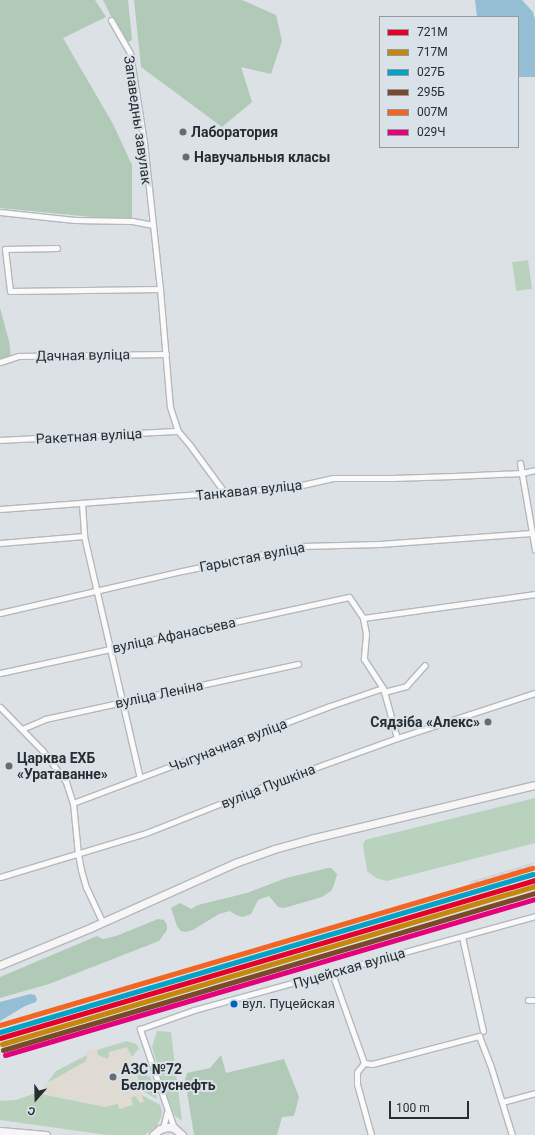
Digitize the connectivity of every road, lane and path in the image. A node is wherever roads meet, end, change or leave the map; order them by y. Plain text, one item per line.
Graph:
1 (111, 20) dead end
2 (0, 212) edge
3 (152, 225) junction
4 (57, 248) dead end
5 (160, 289) junction
6 (166, 354) junction
7 (0, 362) edge
8 (178, 432) junction
9 (0, 440) edge
10 (520, 463) dead end
11 (535, 470) edge
12 (522, 473) junction
13 (225, 493) junction
14 (82, 504) junction
15 (0, 509) edge
16 (532, 533) junction
17 (84, 536) junction
18 (0, 543) edge
19 (535, 550) edge
20 (96, 592) junction
21 (535, 594) edge
22 (0, 613) edge
23 (363, 618) junction
24 (110, 648) junction
25 (298, 664) dead end
26 (425, 665) dead end
27 (0, 673) edge
28 (384, 690) junction
29 (535, 693) edge
30 (124, 701) junction
31 (0, 706) edge
32 (22, 729) junction
33 (397, 738) junction
34 (140, 778) junction
35 (535, 785) edge
36 (73, 803) junction
37 (78, 854) junction
38 (0, 877) edge
39 (535, 916) edge
40 (102, 922) junction
41 (462, 937) junction
42 (0, 965) edge
43 (332, 973) junction
44 (528, 1000) dead end
45 (535, 1000) edge
46 (483, 1031) dead end
47 (364, 1063) junction
48 (535, 1093) edge
49 (502, 1102) junction
50 (167, 1111) junction
51 (163, 1128) junction
52 (174, 1128) junction
53 (0, 1131) edge
54 (46, 1135) edge
55 (153, 1135) edge
56 (182, 1135) edge
57 (372, 1135) edge
58 (512, 1135) edge

1 - 3 street, Запаведны завулак
2 - 3 street
3 - 5 street
4 - 5 street
5 - 6 street
6 - 7 street, Дачная вуліца
6 - 8 street
8 - 9 street, Ракетная вуліца
8 - 13 street
10 - 12 street
11 - 12 street, Танкавая вуліца
12 - 13 street, Танкавая вуліца
12 - 16 street
13 - 14 street, Танкавая вуліца
14 - 15 street, Танкавая вуліца
14 - 17 street
16 - 19 street
16 - 20 street, Гарыстая вуліца
17 - 18 street
17 - 20 street
20 - 22 street, Гарыстая вуліца
20 - 24 street
21 - 23 street
23 - 24 street, вуліца Афанасьева
23 - 28 street
24 - 27 street, вуліца Афанасьева
24 - 30 street
25 - 30 street, вуліца Леніна
26 - 28 street, Чыгуначная вуліца
28 - 33 street
28 - 34 street, Чыгуначная вуліца
29 - 33 street, вуліца Пушкіна
30 - 32 street, вуліца Леніна
30 - 34 street
31 - 32 street
32 - 36 street
33 - 37 street, вуліца Пушкіна
34 - 36 street, Чыгуначная вуліца
35 - 40 street
36 - 37 street
37 - 38 street, вуліца Пушкіна
37 - 40 street
39 - 41 street, Пуцейская вуліца
40 - 42 street
41 - 43 street, Пуцейская вуліца
41 - 46 street
43 - 47 street
43 - 50 street, Пуцейская вуліца
44 - 45 street
47 - 49 street
47 - 57 street
48 - 49 street
49 - 58 street
50 - 51 street
50 - 52 street
51 - 52 street
51 - 55 street
52 - 56 street
53 - 54 street

